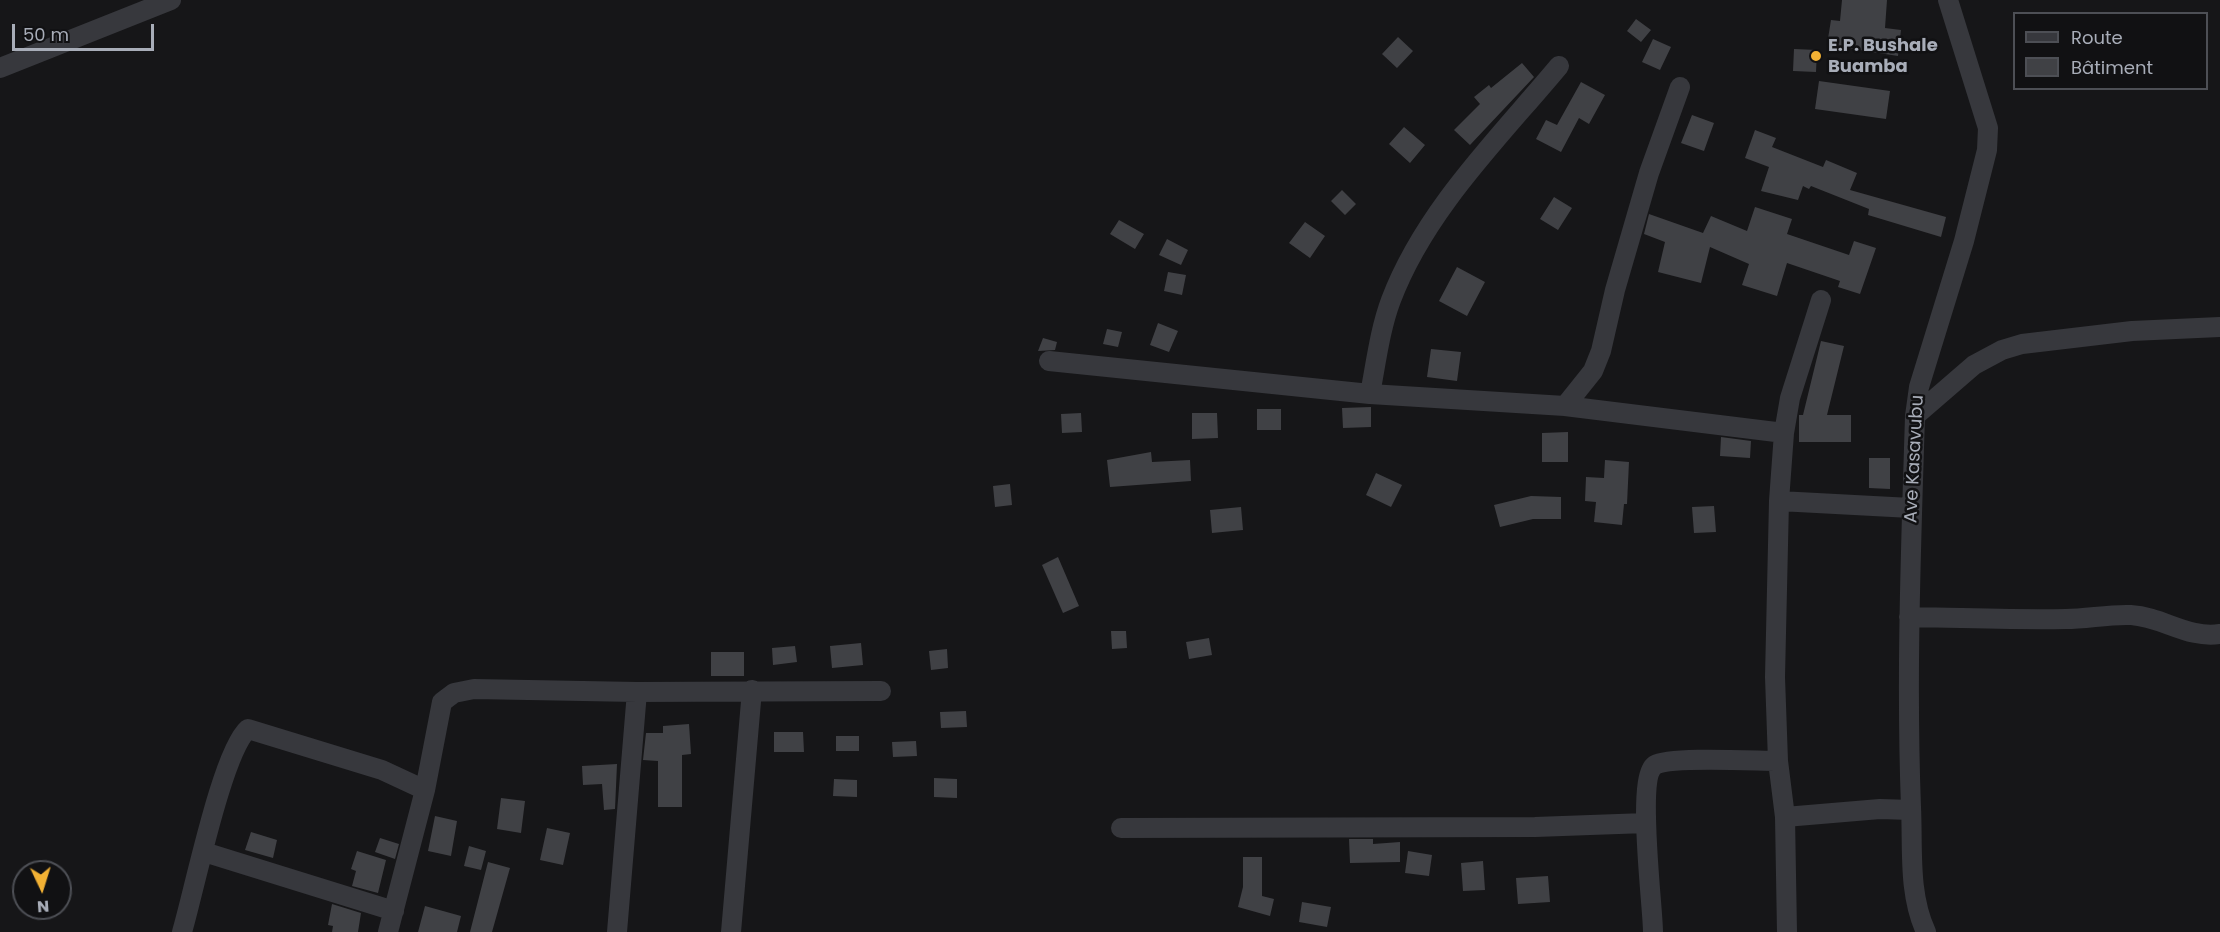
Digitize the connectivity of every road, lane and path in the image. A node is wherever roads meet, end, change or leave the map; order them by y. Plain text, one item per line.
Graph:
1 (171, 0) edge
2 (1948, 0) edge
3 (1559, 66) dead end
4 (0, 68) edge
5 (1680, 87) dead end
6 (1821, 300) dead end
7 (2220, 327) edge
8 (1049, 361) dead end
9 (1370, 394) junction
10 (1565, 406) junction
11 (1915, 416) junction
12 (1784, 433) junction
13 (1779, 501) junction
14 (1911, 507) junction
15 (1909, 617) junction
16 (2220, 634) edge
17 (752, 690) junction
18 (637, 692) junction
19 (881, 692) dead end
20 (1778, 761) junction
21 (425, 790) junction
22 (1911, 810) junction
23 (1785, 818) junction
24 (1646, 823) junction
25 (1121, 828) dead end
26 (204, 852) junction
27 (394, 911) junction
28 (182, 932) edge
29 (388, 932) edge
30 (617, 932) edge
31 (731, 932) edge
32 (1653, 932) edge
33 (1786, 932) edge
34 (1926, 932) edge

1 - 4 street
2 - 11 street, Ave Kasavubu
3 - 9 street
5 - 10 street
6 - 12 street
7 - 11 street
8 - 9 street
9 - 10 street
10 - 12 street
11 - 14 street, Ave Kasavubu
12 - 13 street
13 - 14 street
13 - 20 street
14 - 15 street, Ave Kasavubu
15 - 16 street
15 - 22 street, Ave Kasavubu
17 - 18 street
17 - 19 street
17 - 31 street
18 - 21 street
18 - 30 street
20 - 23 street
20 - 24 street
21 - 26 street
21 - 27 street
22 - 23 street
22 - 34 street, Ave Kasavubu
23 - 33 street
24 - 25 street
24 - 32 street
26 - 27 street
26 - 28 street
27 - 29 street

